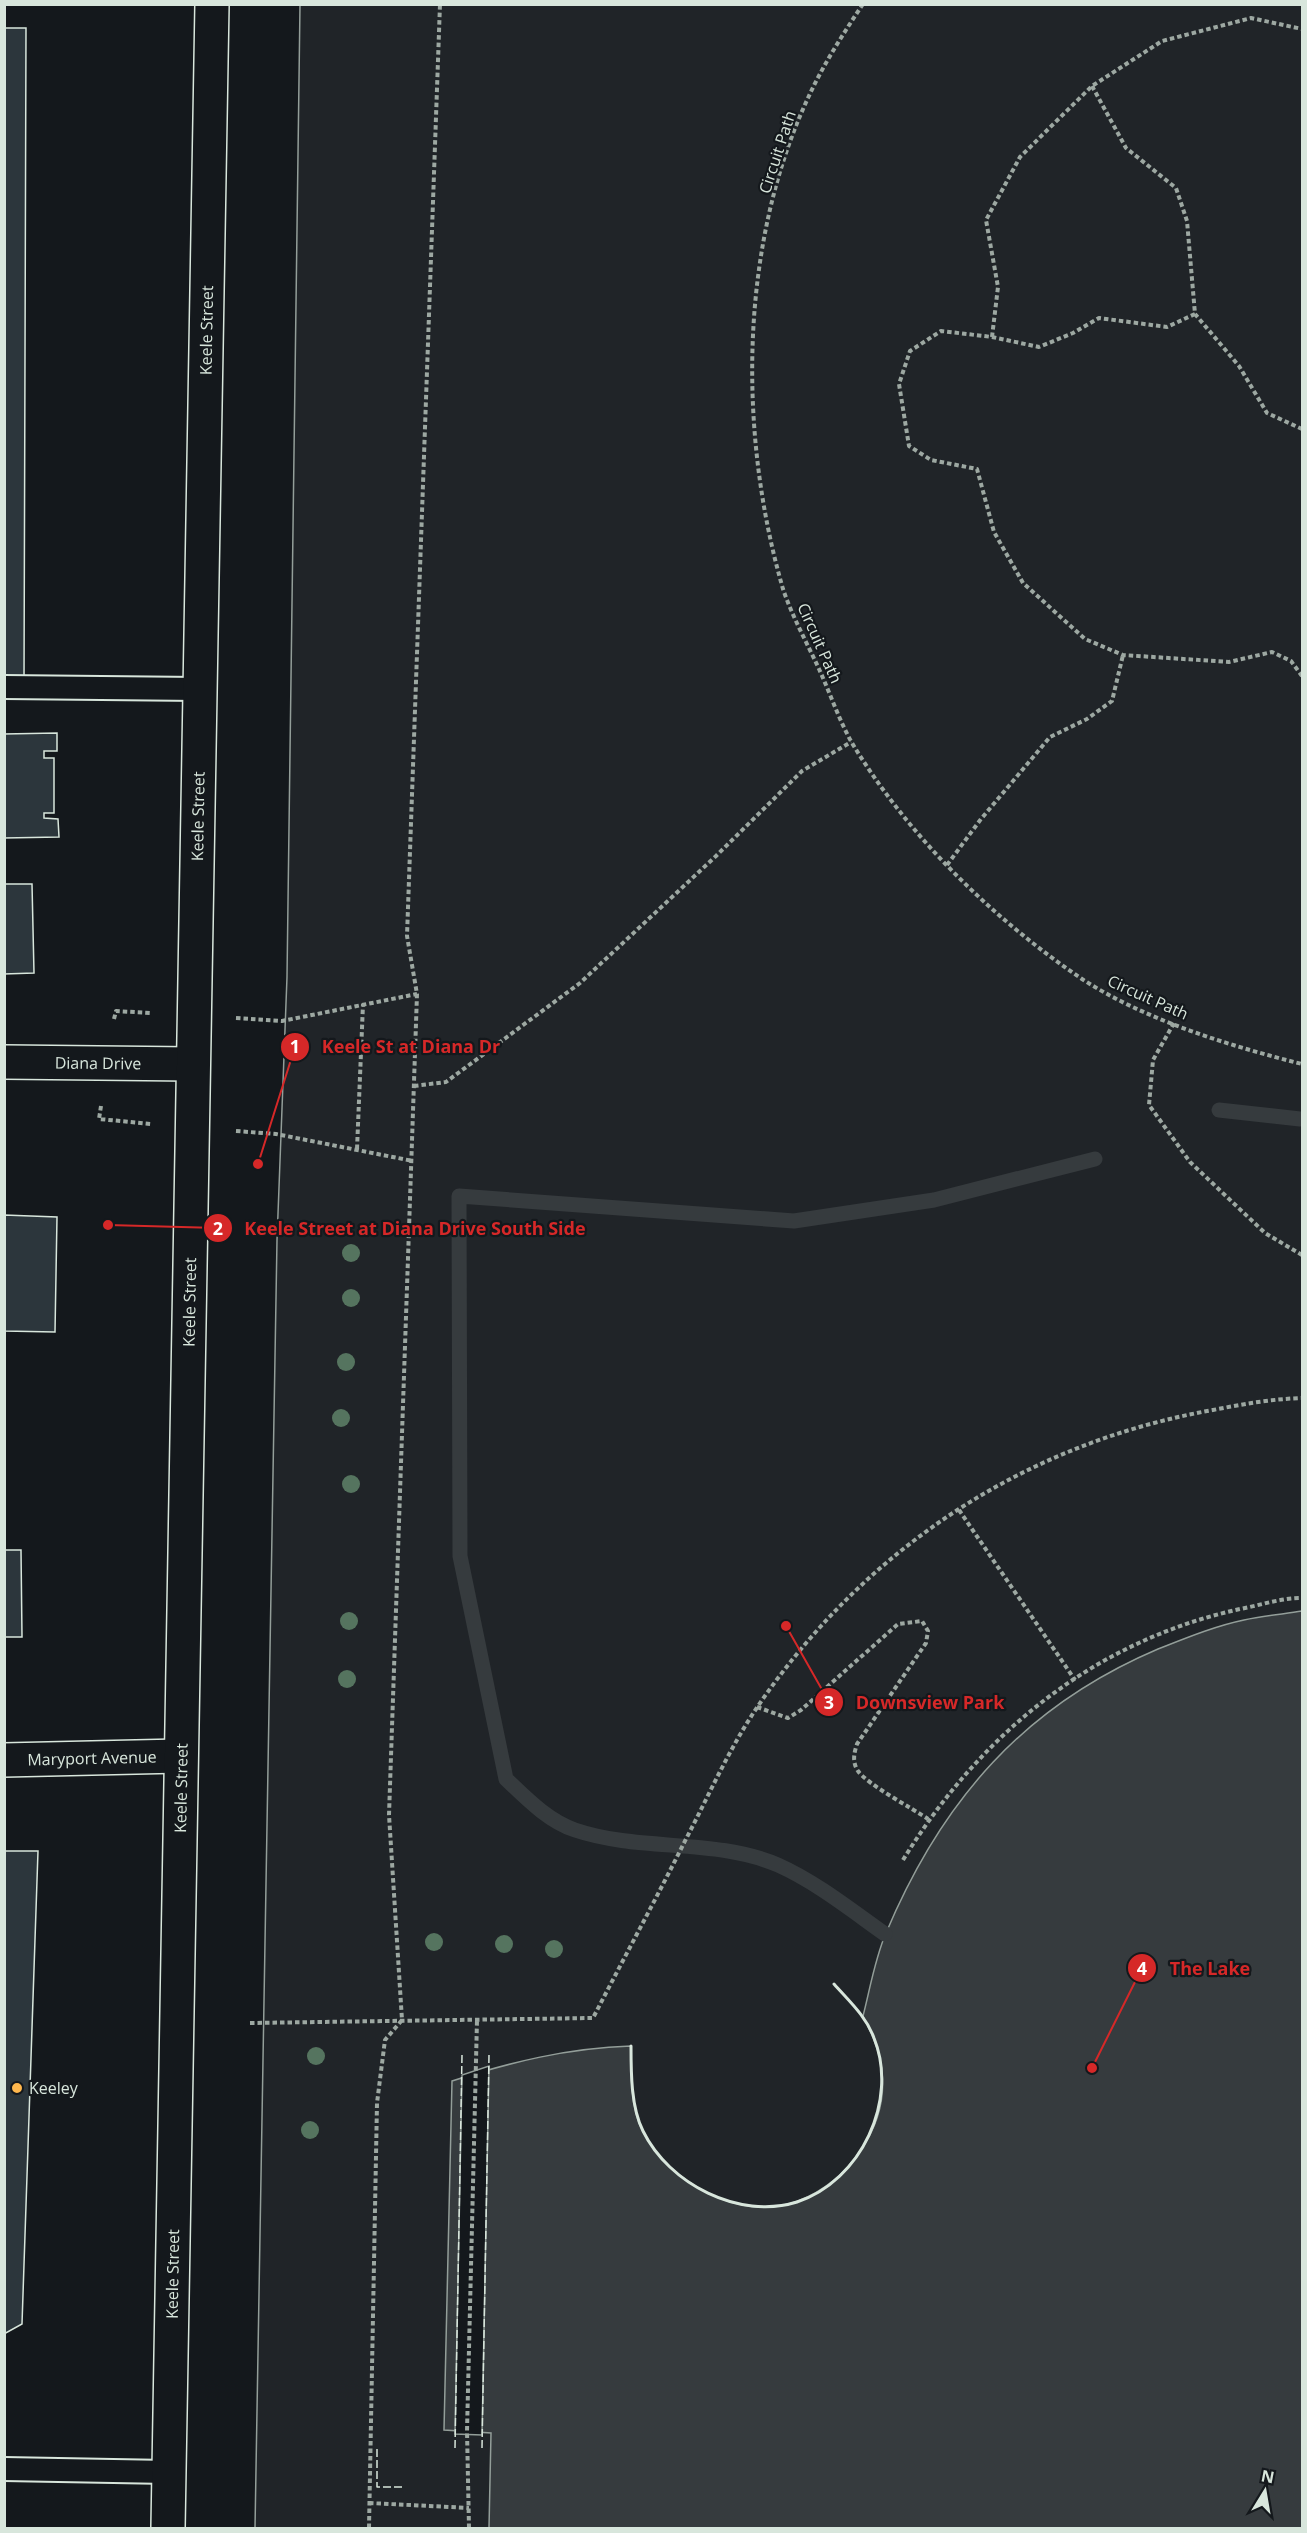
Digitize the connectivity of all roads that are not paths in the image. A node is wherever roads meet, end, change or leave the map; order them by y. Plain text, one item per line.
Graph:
1 (212, 4) edge
2 (4, 687) edge
3 (199, 689) junction
4 (4, 1062) edge
5 (192, 1064) junction
6 (180, 1756) junction
7 (4, 1760) edge
8 (4, 2469) edge
9 (168, 2472) junction
10 (168, 2529) edge

1 - 3 main road, Keele Street
2 - 3 lane
3 - 5 main road, Keele Street
4 - 5 main road, Diana Drive
5 - 6 main road, Keele Street
6 - 7 main road, Maryport Avenue
6 - 9 main road, Keele Street
8 - 9 lane
9 - 10 main road, Keele Street

